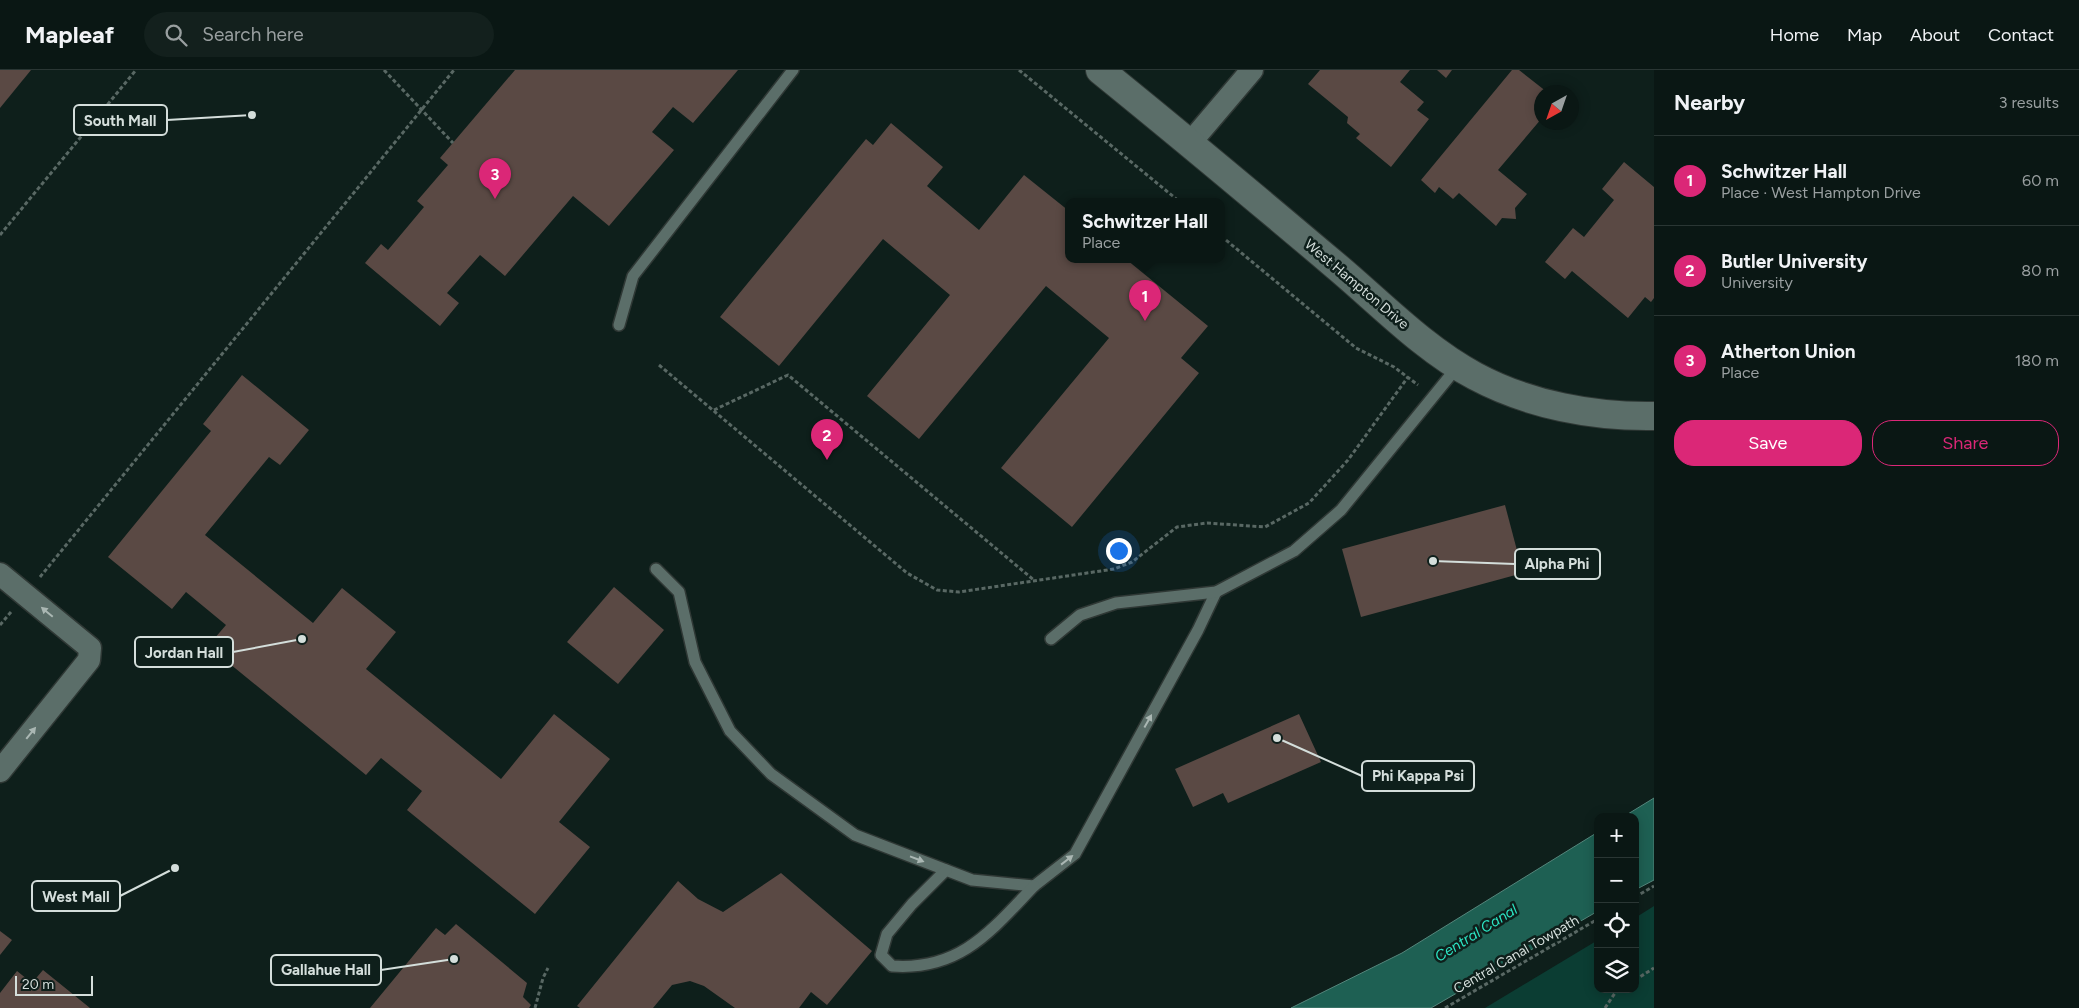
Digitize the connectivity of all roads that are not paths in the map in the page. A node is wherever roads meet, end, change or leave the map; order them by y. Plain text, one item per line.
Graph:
1 (793, 70) edge
2 (1100, 70) edge
3 (1252, 70) edge
4 (1190, 143) junction
5 (619, 325) dead end
6 (1458, 366) junction
7 (1654, 416) edge
8 (656, 569) dead end
9 (0, 574) edge
10 (1216, 592) junction
11 (1051, 639) dead end
12 (0, 771) edge
13 (946, 870) junction
14 (1034, 886) junction

1 - 5 lane
2 - 4 street, West Hampton Drive
3 - 4 street
4 - 6 street, West Hampton Drive
6 - 7 street, West Hampton Drive
6 - 10 lane
8 -> 13 lane
12 -> 9 street
10 - 11 lane
14 -> 10 lane
13 - 14 lane
13 - 14 lane

